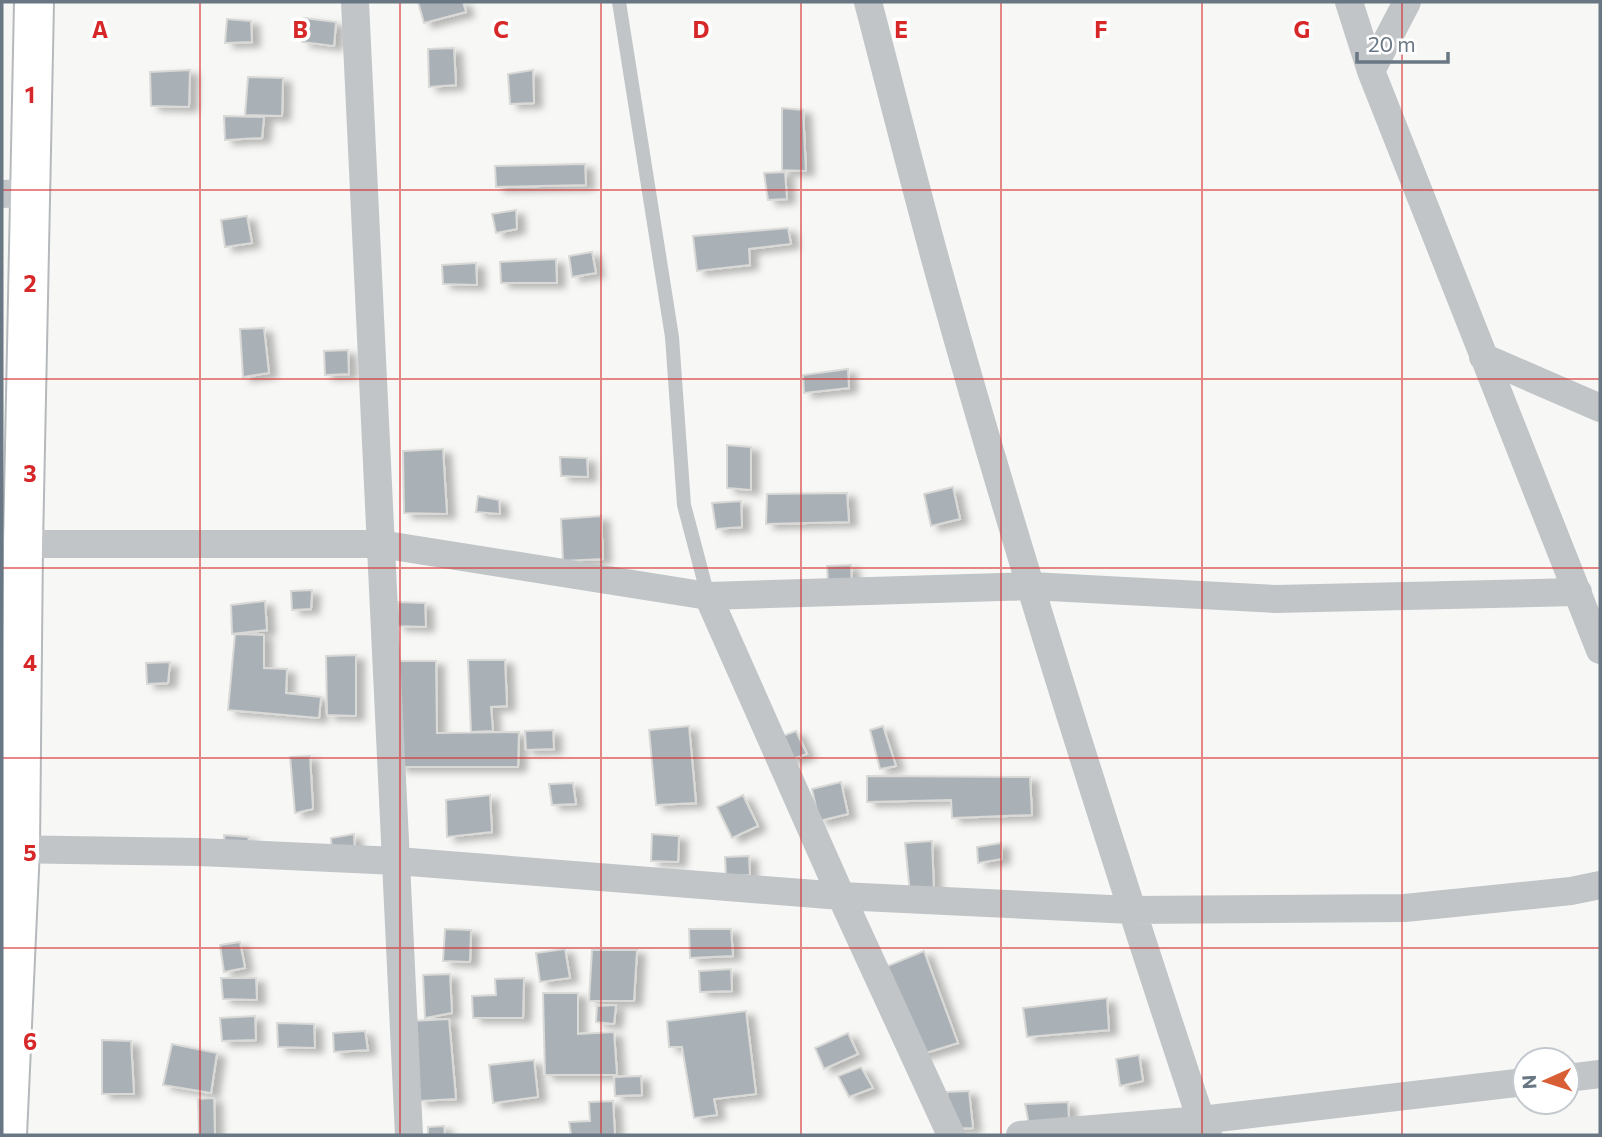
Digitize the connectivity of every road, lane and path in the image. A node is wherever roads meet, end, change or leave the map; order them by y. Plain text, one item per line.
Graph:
1 (34, 2) edge
2 (355, 2) edge
3 (619, 2) edge
4 (868, 2) edge
5 (1349, 2) edge
6 (1407, 2) edge
7 (1371, 71) junction
8 (16, 194) edge
9 (1483, 357) junction
10 (1600, 408) edge
11 (380, 544) junction
12 (12, 545) edge
13 (1031, 586) junction
14 (1578, 592) junction
15 (708, 596) junction
16 (1600, 650) edge
17 (11, 848) edge
18 (397, 861) junction
19 (1600, 885) edge
20 (841, 896) junction
21 (1131, 909) junction
22 (1600, 1074) edge
23 (1581, 1076) edge
24 (1511, 1084) edge
25 (1205, 1128) edge
26 (7, 1135) edge
27 (409, 1135) edge
28 (951, 1135) edge
29 (1020, 1135) edge

1 - 8 highway
2 - 11 street
3 - 15 lane
4 - 13 street
5 - 7 street
6 - 7 street
7 - 9 street
8 - 12 highway
9 - 10 street
9 - 14 street
11 - 12 street
11 - 15 street
11 - 18 street
12 - 17 highway
13 - 14 street
13 - 15 street
13 - 21 street
14 - 16 street
15 - 20 street
17 - 18 street
17 - 26 highway
18 - 20 street
18 - 27 street
19 - 21 street
20 - 21 street
20 - 28 street
21 - 25 street
22 - 23 street
24 - 25 street
25 - 29 street

